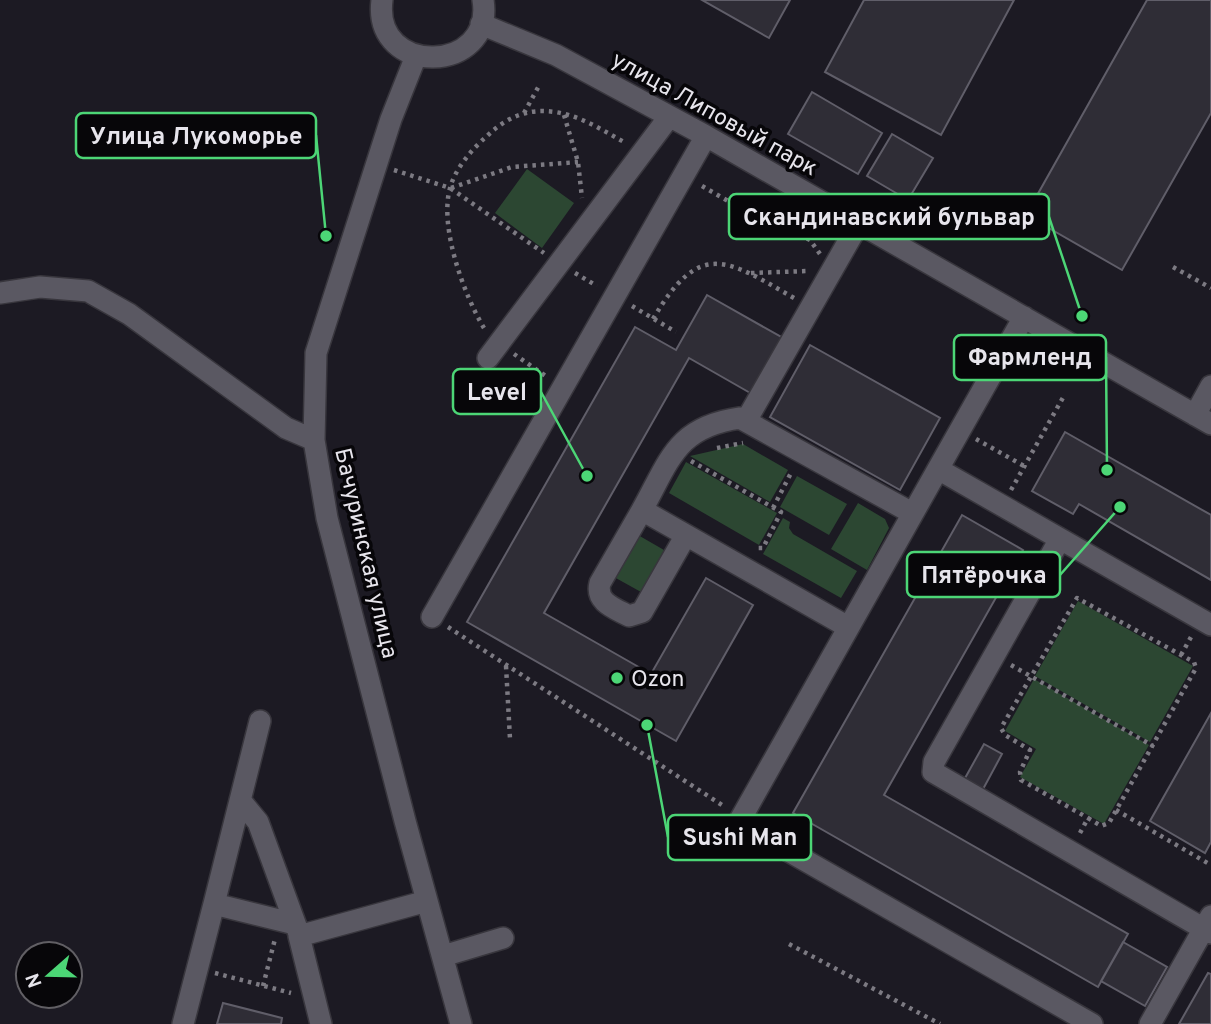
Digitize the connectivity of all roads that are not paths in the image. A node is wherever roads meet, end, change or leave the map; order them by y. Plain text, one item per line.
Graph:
1 (382, 0) edge
2 (483, 7) edge
3 (416, 56) junction
4 (669, 117) junction
5 (706, 136) junction
6 (859, 223) junction
7 (0, 293) edge
8 (1024, 317) junction
9 (488, 358) dead end
10 (1211, 386) edge
11 (747, 419) junction
12 (1203, 420) edge
13 (314, 440) junction
14 (938, 469) junction
15 (642, 510) junction
16 (912, 513) junction
17 (686, 535) junction
18 (1060, 539) junction
19 (432, 617) road end
20 (1211, 625) edge
21 (848, 627) junction
22 (260, 721) dead end
23 (240, 800) junction
24 (427, 901) junction
25 (214, 904) junction
26 (1209, 926) edge
27 (291, 927) junction
28 (503, 939) dead end
29 (443, 956) junction
30 (183, 1024) edge
31 (321, 1024) edge
32 (461, 1024) edge
33 (1092, 1024) edge
34 (1150, 1024) edge

1 - 3 street
2 - 3 street
2 - 4 street, улица Липовый парк
3 - 13 street, Бачуринская улица
4 - 5 street, улица Липовый парк
4 - 9 street
5 - 6 street, улица Липовый парк
5 - 19 street
6 - 8 street, улица Липовый парк
6 - 11 street
7 - 13 street
8 - 12 street, улица Липовый парк
8 - 14 street
10 - 12 street
11 - 15 street
11 - 16 street
13 - 24 street, Бачуринская улица
14 - 16 street
14 - 18 street
15 - 17 street
15 - 17 street
16 - 21 street
17 - 21 street
18 - 20 street
18 - 26 street
21 - 33 street
22 - 23 street
23 - 25 street
23 - 27 street
24 - 27 street
24 - 29 street, Бачуринская улица
25 - 27 street
25 - 30 street
26 - 34 street
27 - 31 street
28 - 29 street
29 - 32 street, Бачуринская улица

